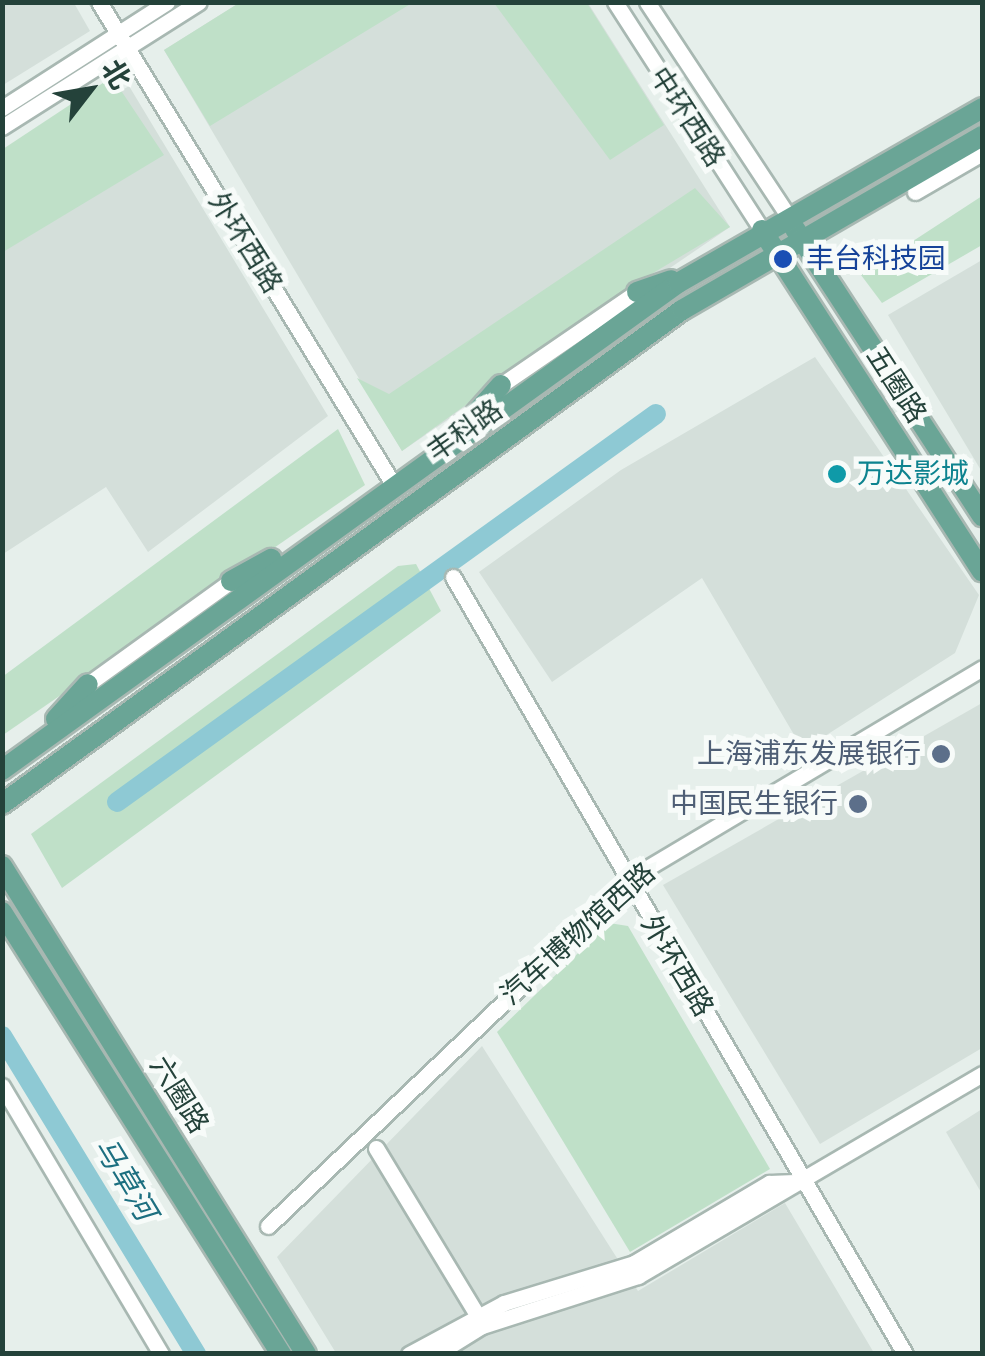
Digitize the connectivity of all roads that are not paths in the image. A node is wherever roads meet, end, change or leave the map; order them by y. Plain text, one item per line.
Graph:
1 (99, 2) edge
2 (168, 2) edge
3 (199, 2) edge
4 (615, 2) edge
5 (647, 2) edge
6 (117, 34) junction
7 (126, 49) junction
8 (2, 108) edge
9 (982, 108) edge
10 (2, 126) edge
11 (982, 136) edge
12 (982, 153) edge
13 (916, 192) joint
14 (854, 210) junction
15 (788, 216) junction
16 (762, 230) junction
17 (802, 240) junction
18 (777, 255) junction
19 (697, 271) junction
20 (637, 292) joint
21 (501, 385) joint
22 (448, 444) junction
23 (393, 484) junction
24 (982, 516) edge
25 (314, 541) junction
26 (982, 572) edge
27 (453, 577) dead end
28 (231, 581) joint
29 (982, 668) edge
30 (88, 684) joint
31 (28, 750) junction
32 (2, 770) edge
33 (2, 804) edge
34 (2, 866) edge
35 (628, 884) junction
36 (2, 912) edge
37 (982, 1074) edge
38 (2, 1086) edge
39 (376, 1148) dead end
40 (804, 1181) junction
41 (268, 1226) dead end
42 (480, 1320) junction
43 (161, 1354) edge
44 (281, 1354) edge
45 (306, 1354) edge
46 (409, 1354) edge
47 (437, 1354) edge
48 (906, 1354) edge

1 - 6 street, 外环西路
2 - 6 street
3 - 7 street
4 - 16 street, 中环西路
5 - 15 street, 中环西路
6 - 7 street, 外环西路
6 - 8 street
7 - 10 street
7 - 23 street, 外环西路
9 - 15 main road, 丰科路
11 - 14 main road, 丰科路
12 - 13 street
13 - 14 main road
14 - 17 main road, 丰科路
15 - 16 main road, 丰科路
15 - 17 main road, 五圈路
16 - 18 main road, 五圈路
16 - 19 main road, 丰科路
17 - 18 main road, 丰科路
17 - 24 main road, 五圈路
18 - 26 main road, 五圈路
18 - 33 main road, 丰科路
19 - 20 main road
19 - 22 main road, 丰科路
20 - 21 street, 丰科路
21 - 22 main road
22 - 23 main road, 丰科路
23 - 25 main road, 丰科路
25 - 28 main road
25 - 31 main road, 丰科路
27 - 35 street, 外环西路
28 - 30 street
29 - 35 street, 汽车博物馆西路
30 - 31 main road
31 - 32 main road, 丰科路
34 - 45 main road, 六圈路
35 - 40 street, 外环西路
35 - 41 street, 汽车博物馆西路
36 - 44 main road, 六圈路
37 - 40 street
38 - 43 street
39 - 42 street
40 - 42 street
40 - 48 street, 外环西路
42 - 46 street
42 - 47 street

